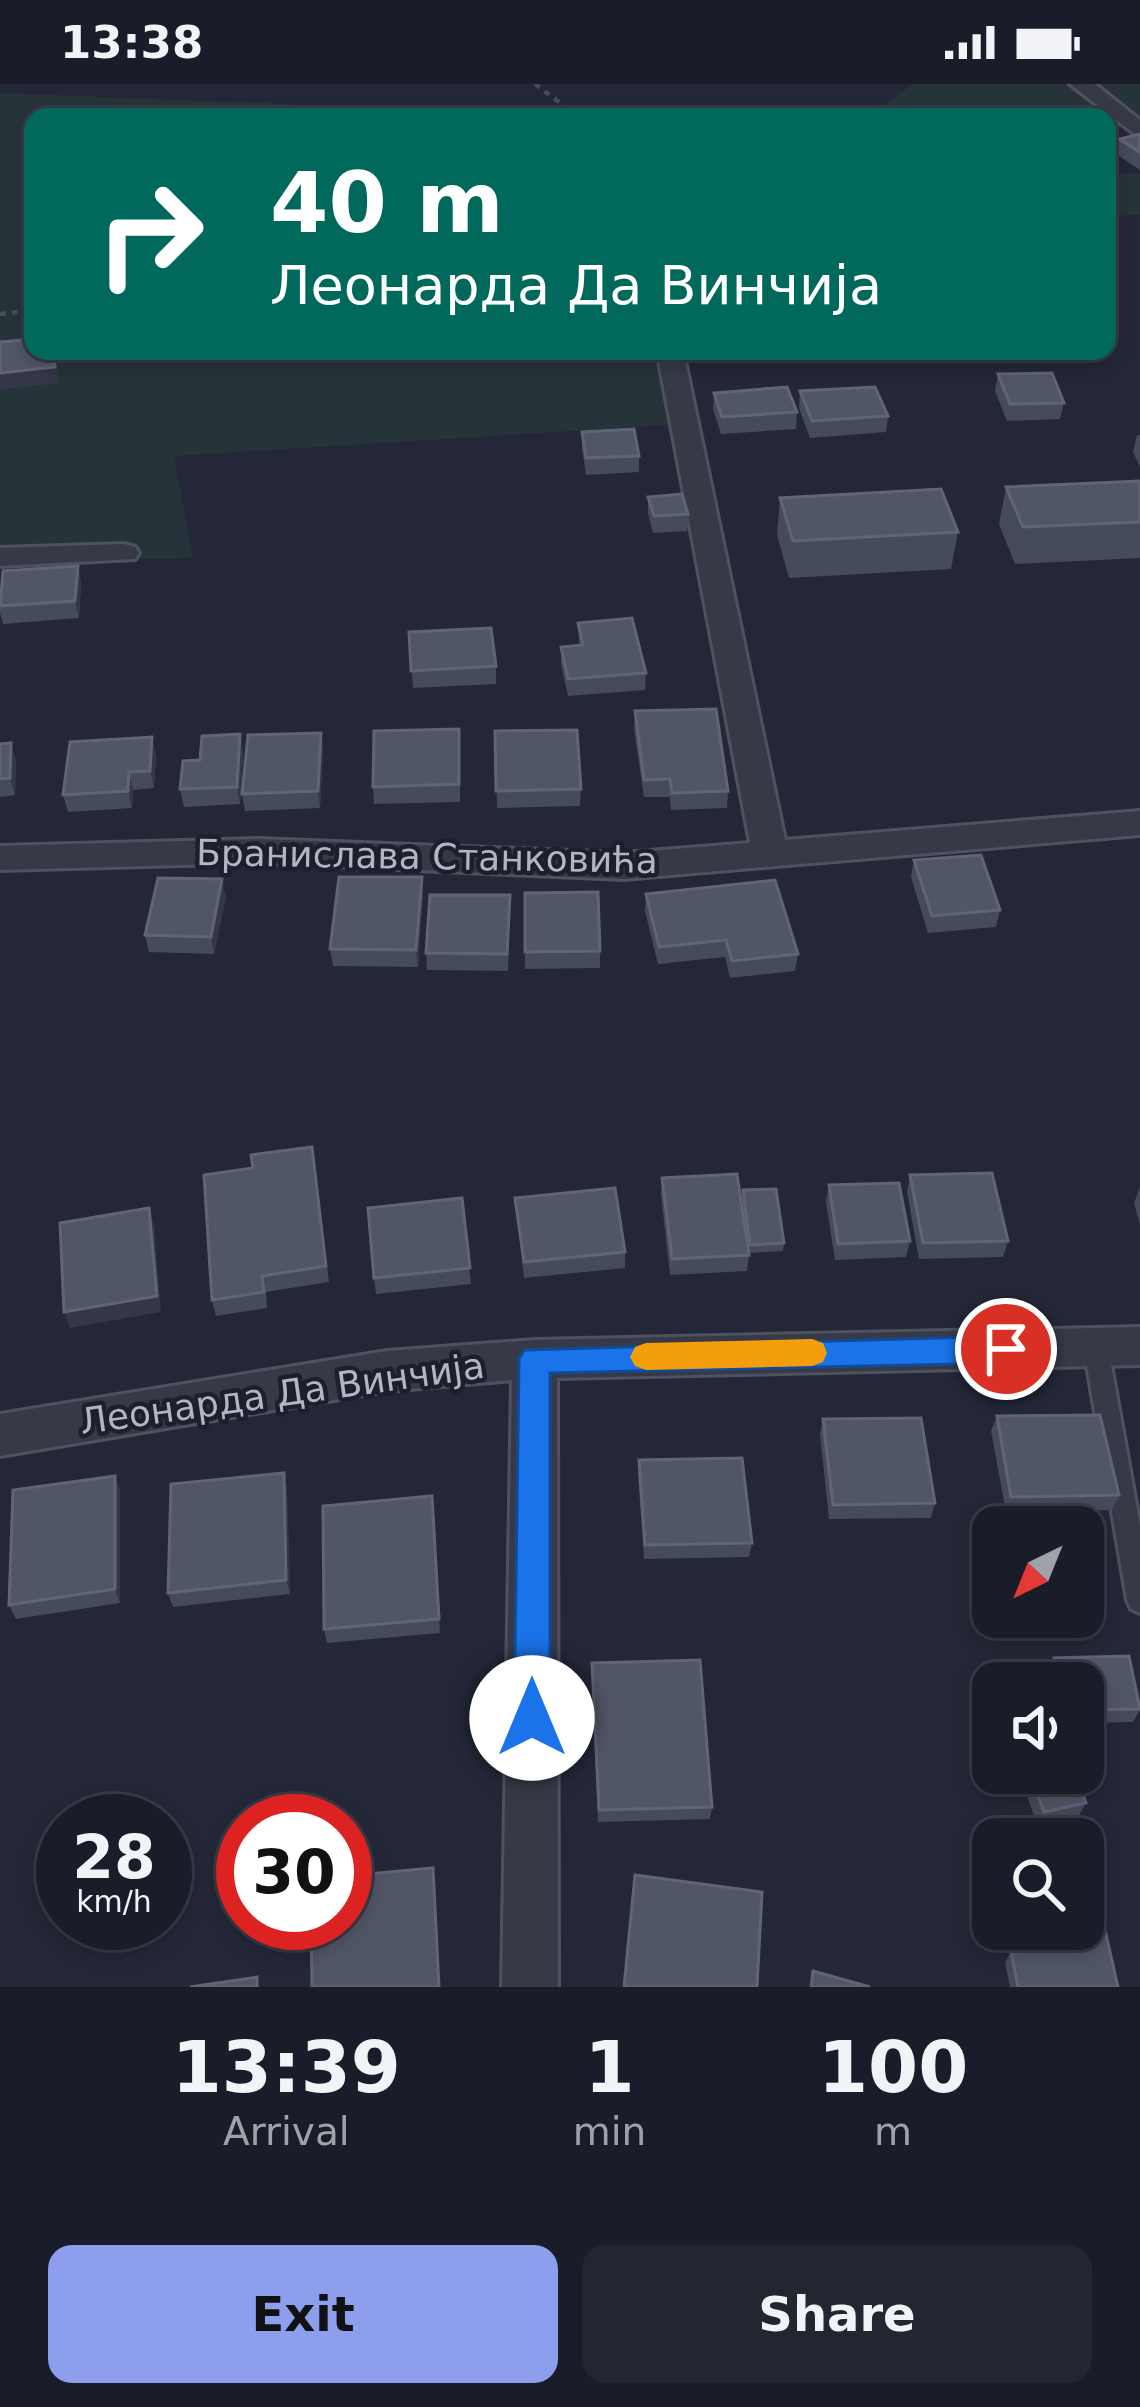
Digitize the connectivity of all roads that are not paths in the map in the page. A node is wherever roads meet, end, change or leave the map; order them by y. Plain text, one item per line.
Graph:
1 (1081, 84) edge
2 (1111, 108) edge
3 (1116, 112) edge
4 (1140, 131) edge
5 (672, 360) edge
6 (124, 553) dead end
7 (0, 557) edge
8 (1140, 823) edge
9 (769, 850) junction
10 (0, 858) edge
11 (1118, 1347) edge
12 (535, 1359) junction
13 (0, 1435) edge
14 (1140, 1600) edge
15 (530, 1987) edge

1 - 2 street
3 - 4 street
5 - 9 street
6 - 7 street
8 - 9 street, Бранислава Станковића
9 - 10 street, Бранислава Станковића
11 - 12 street, Леонарда Да Винчија
11 - 14 lane
12 - 13 street, Леонарда Да Винчија
12 - 15 street

